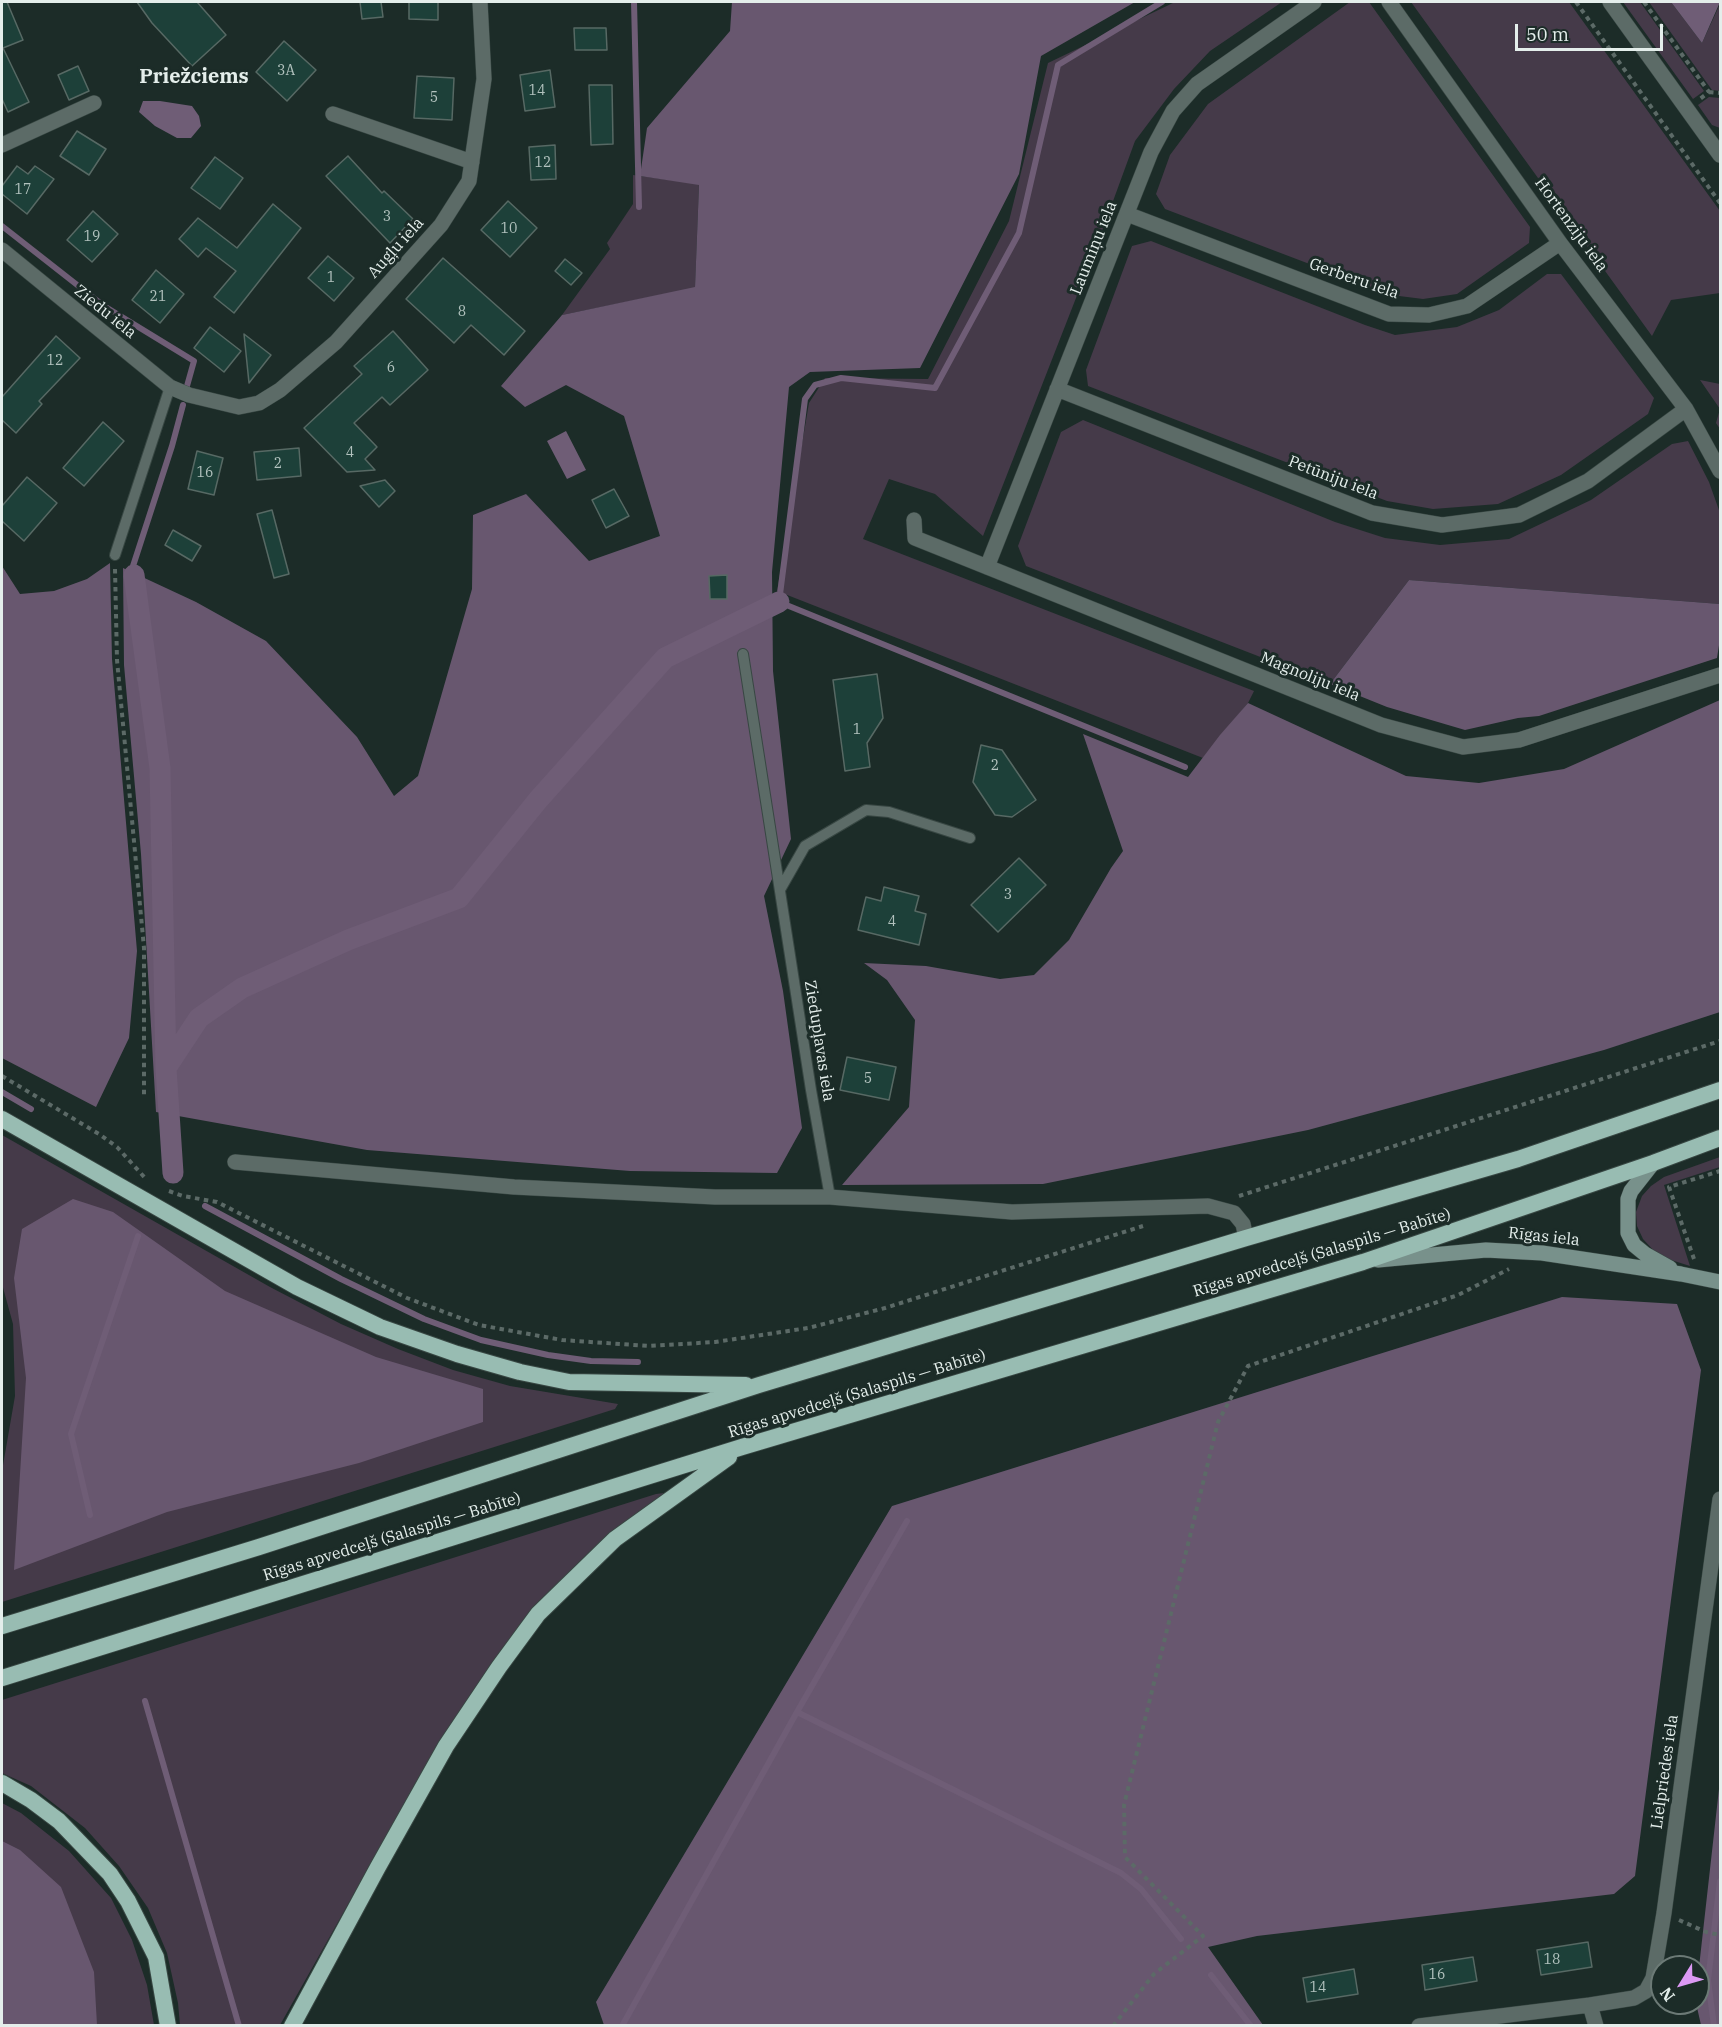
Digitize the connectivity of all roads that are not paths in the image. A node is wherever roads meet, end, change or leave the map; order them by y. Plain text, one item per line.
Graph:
1 (480, 2) edge
2 (1314, 2) edge
3 (1389, 2) edge
4 (1610, 2) edge
5 (94, 102) dead end
6 (333, 114) dead end
7 (2, 145) edge
8 (1720, 155) edge
9 (472, 162) junction
10 (1127, 214) junction
11 (1560, 243) junction
12 (2, 250) edge
13 (170, 387) junction
14 (1057, 389) junction
15 (189, 395) joint
16 (1686, 409) junction
17 (1720, 471) edge
18 (914, 520) dead end
19 (115, 555) road end
20 (987, 567) junction
21 (743, 654) dead end
22 (1720, 675) edge
23 (970, 838) dead end
24 (781, 888) junction
25 (1720, 1090) edge
26 (2, 1119) edge
27 (1720, 1138) edge
28 (235, 1162) dead end
29 (1653, 1163) junction
30 (830, 1197) junction
31 (1246, 1238) junction
32 (1363, 1262) junction
33 (1688, 1276) junction
34 (1720, 1282) edge
35 (759, 1385) junction
36 (742, 1447) junction
37 (1720, 1498) edge
38 (2, 1626) edge
39 (2, 1678) edge
40 (2, 1784) edge
41 (1590, 2006) junction
42 (168, 2025) edge
43 (292, 2025) edge
44 (1419, 2025) edge
45 (1596, 2025) edge

1 - 9 street, Augļu iela
2 - 10 street, Laumiņu iela
3 - 11 street, Hortenziju iela
4 - 8 street
5 - 7 street
6 - 9 street
9 - 15 street, Augļu iela
10 - 11 street, Gerberu iela
10 - 14 street, Laumiņu iela
11 - 16 street, Hortenziju iela
12 - 13 street, Ziedu iela
13 - 15 street, Ziedu iela
13 - 19 lane
14 - 16 street, Petūniju iela
14 - 20 street, Laumiņu iela
16 - 17 street, Hortenziju iela
18 - 20 street, Magnoliju iela
20 - 22 street, Magnoliju iela
21 - 24 lane, Ziedupļavas iela
23 - 24 lane
24 - 30 lane, Ziedupļavas iela
25 - 31 highway, Rīgas apvedceļš (Salaspils — Babīte)
26 - 35 highway
27 - 29 highway, Rīgas apvedceļš (Salaspils — Babīte)
28 - 30 street
29 - 32 highway, Rīgas apvedceļš (Salaspils — Babīte)
29 - 33 main road
30 - 31 street
31 - 35 highway, Rīgas apvedceļš (Salaspils — Babīte)
32 - 33 main road, Rīgas iela
32 - 36 highway, Rīgas apvedceļš (Salaspils — Babīte)
33 - 34 main road, Rīgas iela
35 - 38 highway, Rīgas apvedceļš (Salaspils — Babīte)
36 - 39 highway, Rīgas apvedceļš (Salaspils — Babīte)
36 - 43 highway
37 - 41 street, Lielpriedes iela
40 - 42 highway
41 - 44 street, Lielpriedes iela
41 - 45 street

